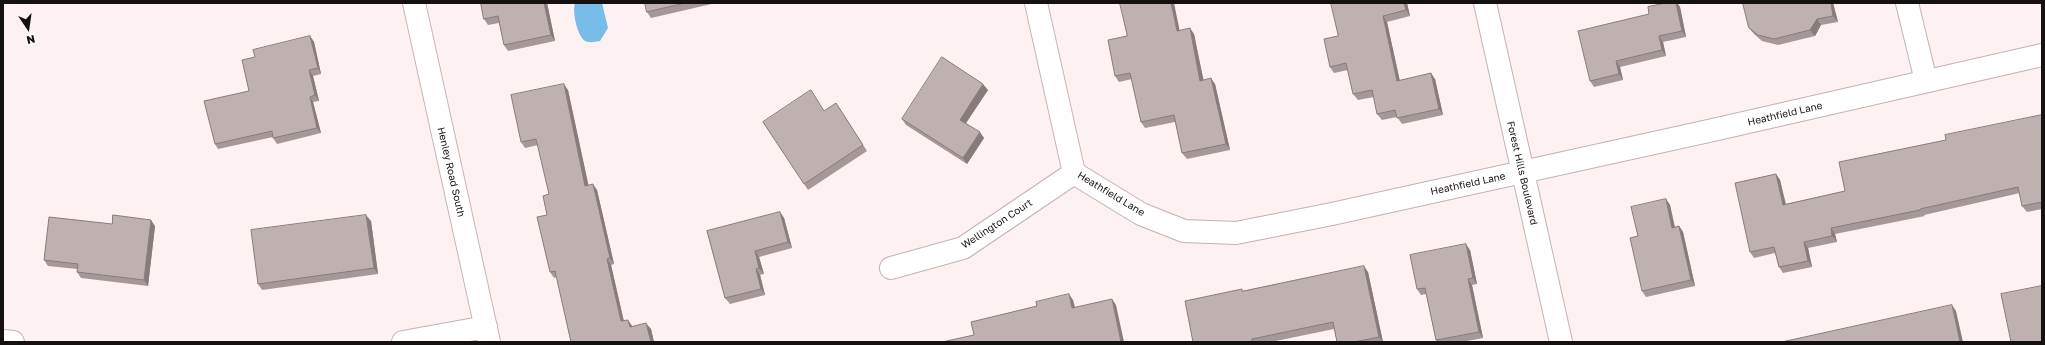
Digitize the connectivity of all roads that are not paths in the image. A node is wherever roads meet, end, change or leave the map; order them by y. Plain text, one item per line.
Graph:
1 (414, 3) edge
2 (1036, 3) edge
3 (1485, 3) edge
4 (1907, 3) edge
5 (2042, 55) edge
6 (1926, 81) junction
7 (1074, 173) junction
8 (1522, 173) junction
9 (891, 268) dead end
10 (488, 335) edge
11 (3, 341) edge
12 (13, 342) edge
13 (403, 342) edge
14 (1561, 342) edge

1 - 10 street, Henley Road South
2 - 7 street, Heathfield Lane
3 - 8 street, Forest Hills Boulevard
4 - 6 street
5 - 6 street, Heathfield Lane
6 - 8 street, Heathfield Lane
7 - 8 street, Heathfield Lane
7 - 9 street, Wellington Court
8 - 14 street, Forest Hills Boulevard
10 - 13 street
11 - 12 street

